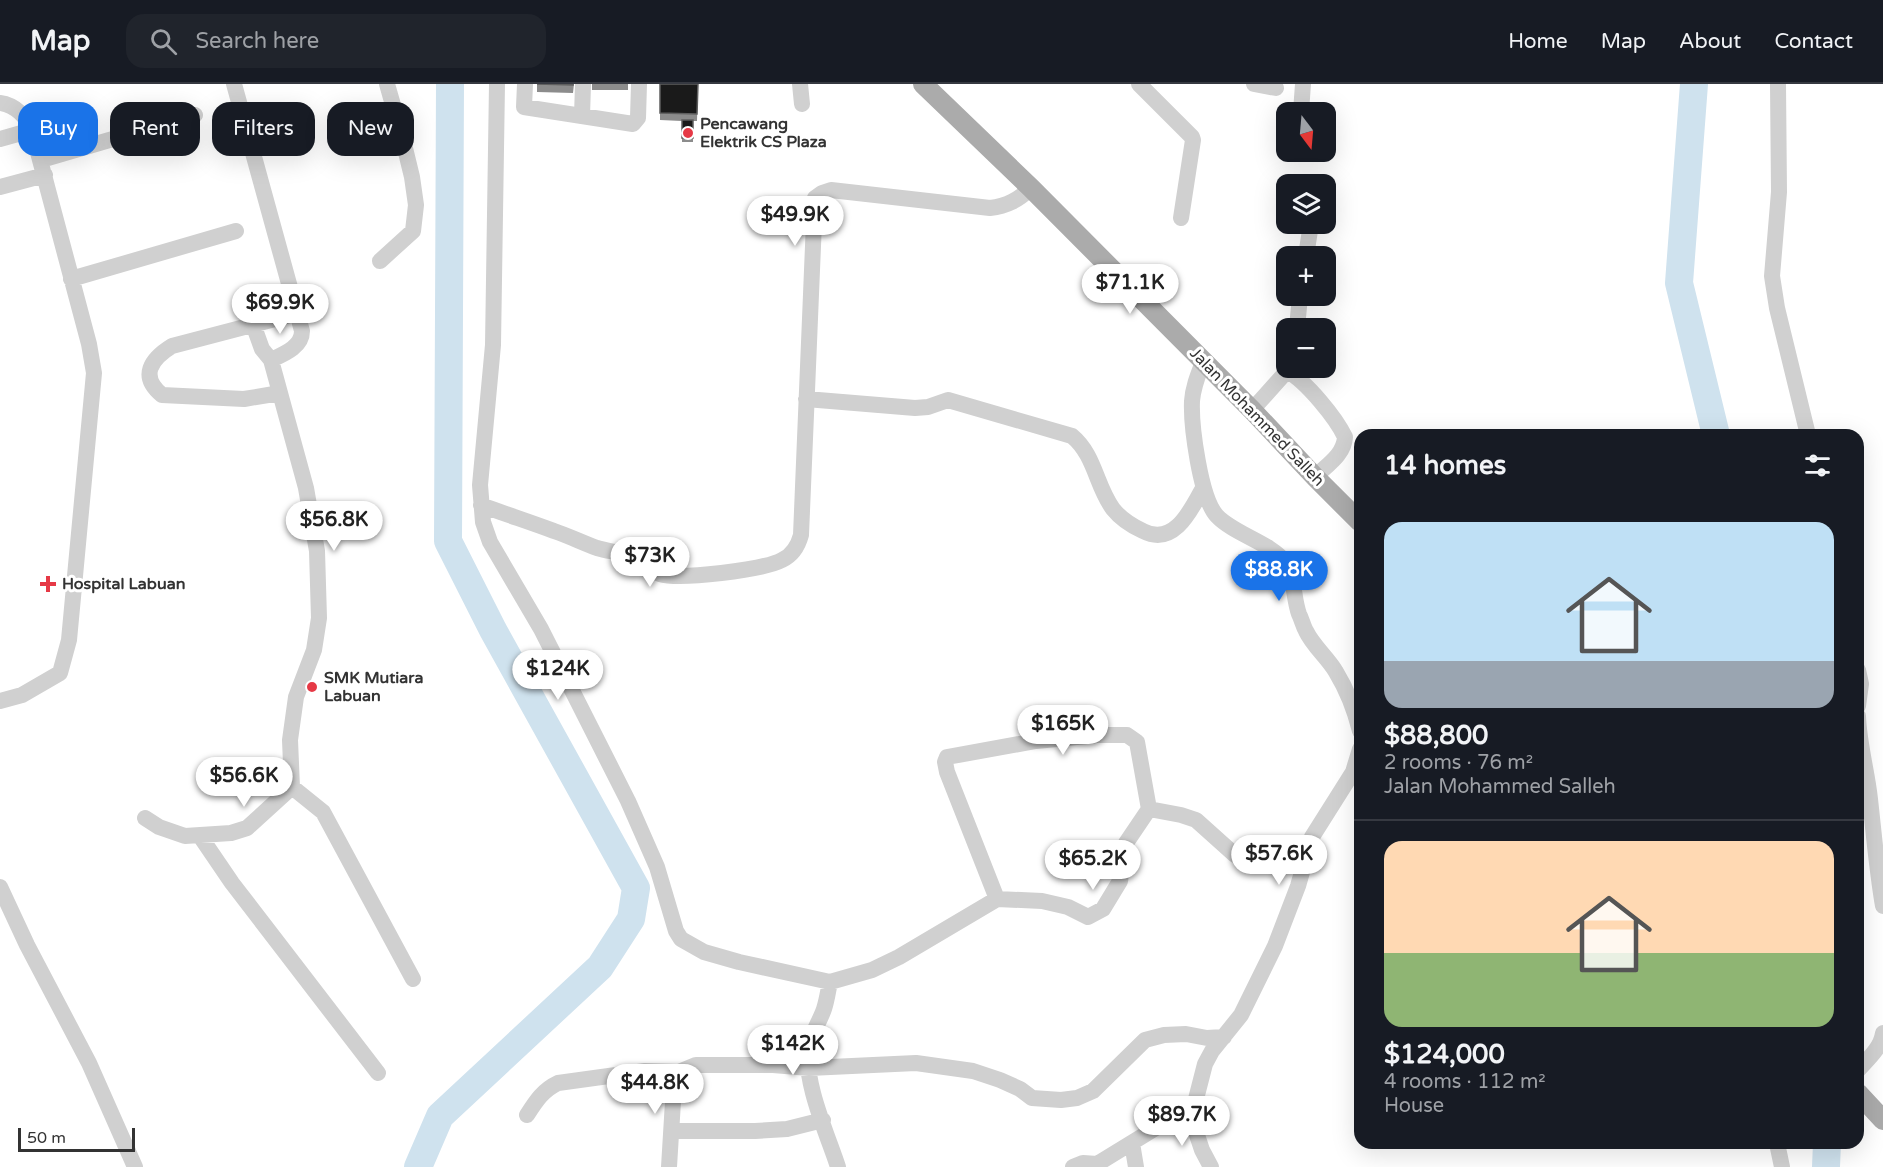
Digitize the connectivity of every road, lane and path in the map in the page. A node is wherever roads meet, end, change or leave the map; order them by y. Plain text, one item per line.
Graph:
1 (234, 84) edge
2 (387, 84) edge
3 (497, 84) edge
4 (525, 84) edge
5 (583, 84) edge
6 (639, 84) edge
7 (800, 84) edge
8 (923, 84) edge
9 (1139, 84) edge
10 (1254, 84) edge
11 (1303, 84) edge
12 (1778, 84) edge
13 (1276, 88) dead end
14 (1302, 102) edge
15 (0, 103) edge
16 (802, 104) dead end
17 (18, 113) edge
18 (582, 116) junction
19 (18, 134) edge
20 (0, 140) edge
21 (110, 144) edge
22 (40, 156) edge
23 (43, 167) junction
24 (0, 187) edge
25 (1031, 188) junction
26 (1181, 218) dead end
27 (236, 231) dead end
28 (380, 261) dead end
29 (71, 279) junction
30 (298, 313) junction
31 (253, 324) junction
32 (271, 360) junction
33 (1203, 362) junction
34 (1280, 378) edge
35 (1297, 378) edge
36 (280, 393) junction
37 (807, 399) junction
38 (1252, 410) junction
39 (1807, 429) edge
40 (1315, 477) junction
41 (1203, 488) junction
42 (481, 505) junction
43 (1354, 516) edge
44 (0, 701) edge
45 (1354, 713) edge
46 (1864, 759) edge
47 (1354, 769) edge
48 (291, 788) junction
49 (1149, 809) junction
50 (146, 818) dead end
51 (200, 836) junction
52 (1235, 855) dead end
53 (0, 887) edge
54 (997, 899) junction
55 (1883, 906) edge
56 (413, 980) dead end
57 (830, 982) junction
58 (1883, 1033) edge
59 (1224, 1037) junction
60 (1864, 1063) edge
61 (809, 1068) junction
62 (679, 1071) junction
63 (378, 1072) dead end
64 (1864, 1099) edge
65 (527, 1115) dead end
66 (1199, 1118) junction
67 (823, 1120) junction
68 (1883, 1120) edge
69 (672, 1131) junction
70 (1132, 1143) junction
71 (1778, 1149) edge
72 (135, 1167) edge
73 (669, 1167) edge
74 (838, 1167) edge
75 (1072, 1167) edge
76 (1136, 1167) edge
77 (1211, 1167) edge
78 (1782, 1167) edge

1 - 30 street
2 - 28 street
3 - 42 street
4 - 18 street
5 - 18 street
6 - 18 street
7 - 16 street
8 - 25 main road, Jalan Mohammed Salleh
9 - 26 street
10 - 13 street
11 - 14 street
12 - 39 street
15 - 17 street
19 - 20 street
21 - 23 street
22 - 23 street
23 - 24 street
23 - 29 street
25 - 33 main road, Jalan Mohammed Salleh
25 - 37 street
27 - 29 street
29 - 44 street
30 - 31 street
30 - 32 street
31 - 32 street
31 - 36 street
32 - 36 street
33 - 38 main road, Jalan Mohammed Salleh
33 - 41 street
34 - 38 street
35 - 40 street
36 - 48 street
37 - 41 street
37 - 42 street
38 - 40 main road, Jalan Mohammed Salleh
40 - 43 main road, Jalan Mohammed Salleh
41 - 45 street
42 - 57 street
46 - 55 street
47 - 59 street
48 - 51 street
48 - 56 street
49 - 52 street
49 - 54 street
49 - 54 street
50 - 51 street
51 - 63 street
53 - 72 street
54 - 57 street
57 - 61 street
58 - 60 street
59 - 61 street
59 - 66 street
61 - 62 street
61 - 67 street
62 - 65 street
62 - 69 street
64 - 68 main road
66 - 70 street
66 - 77 street
67 - 69 street
67 - 74 street
69 - 73 street
70 - 75 street
70 - 76 street
71 - 78 street

